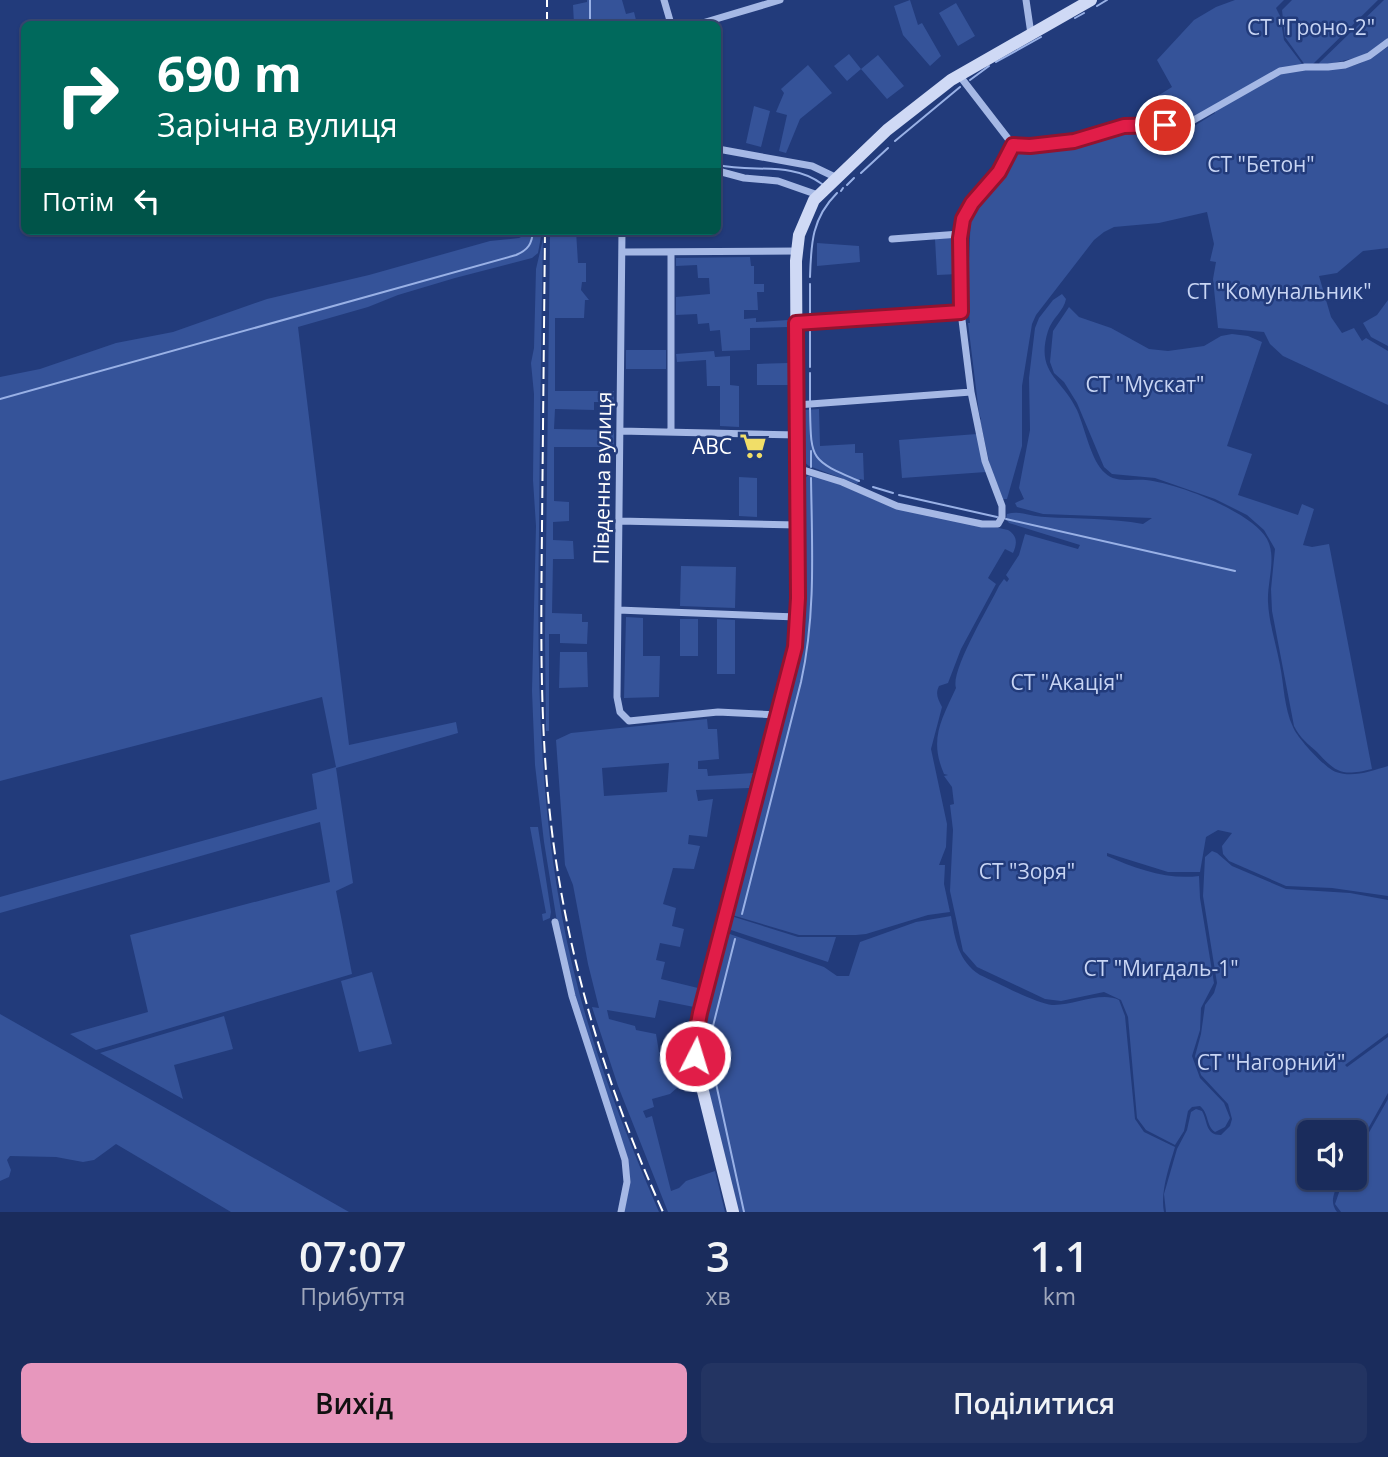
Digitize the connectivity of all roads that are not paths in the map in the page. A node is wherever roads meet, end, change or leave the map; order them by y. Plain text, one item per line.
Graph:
1 (664, 0) edge
2 (780, 0) edge
3 (1026, 0) edge
4 (1091, 0) edge
5 (670, 21) edge
6 (709, 21) edge
7 (1031, 34) junction
8 (1388, 42) edge
9 (959, 75) junction
10 (1013, 145) junction
11 (721, 150) edge
12 (721, 172) edge
13 (835, 177) junction
14 (818, 195) junction
15 (960, 234) junction
16 (622, 235) edge
17 (892, 239) dead end
18 (797, 246) junction
19 (622, 252) junction
20 (671, 252) junction
21 (961, 312) junction
22 (796, 323) junction
23 (971, 392) junction
24 (797, 405) junction
25 (620, 431) junction
26 (671, 432) junction
27 (797, 435) junction
28 (797, 468) junction
29 (619, 521) junction
30 (797, 525) junction
31 (618, 610) junction
32 (797, 617) junction
33 (778, 715) junction
34 (555, 922) dead end
35 (621, 1212) edge
36 (733, 1212) edge

1 - 5 street
2 - 6 street
3 - 7 street
4 - 7 main road
7 - 9 main road
8 - 10 street
9 - 10 street
9 - 13 main road
10 - 15 street
11 - 13 street
12 - 14 street
13 - 14 main road
14 - 18 main road
15 - 17 street
15 - 21 street
16 - 19 street, Південна вулиця
18 - 20 street
18 - 22 main road
19 - 20 street
19 - 25 street, Південна вулиця
20 - 26 street
21 - 22 street
21 - 23 street
22 - 24 main road
23 - 24 street
23 - 28 street
24 - 27 main road
25 - 26 street
25 - 29 street, Південна вулиця
26 - 27 street
27 - 28 main road
28 - 30 main road
29 - 30 street
29 - 31 street, Південна вулиця
30 - 32 main road
31 - 32 street
31 - 33 street, Південна вулиця
32 - 33 main road
33 - 36 main road
34 - 35 street

